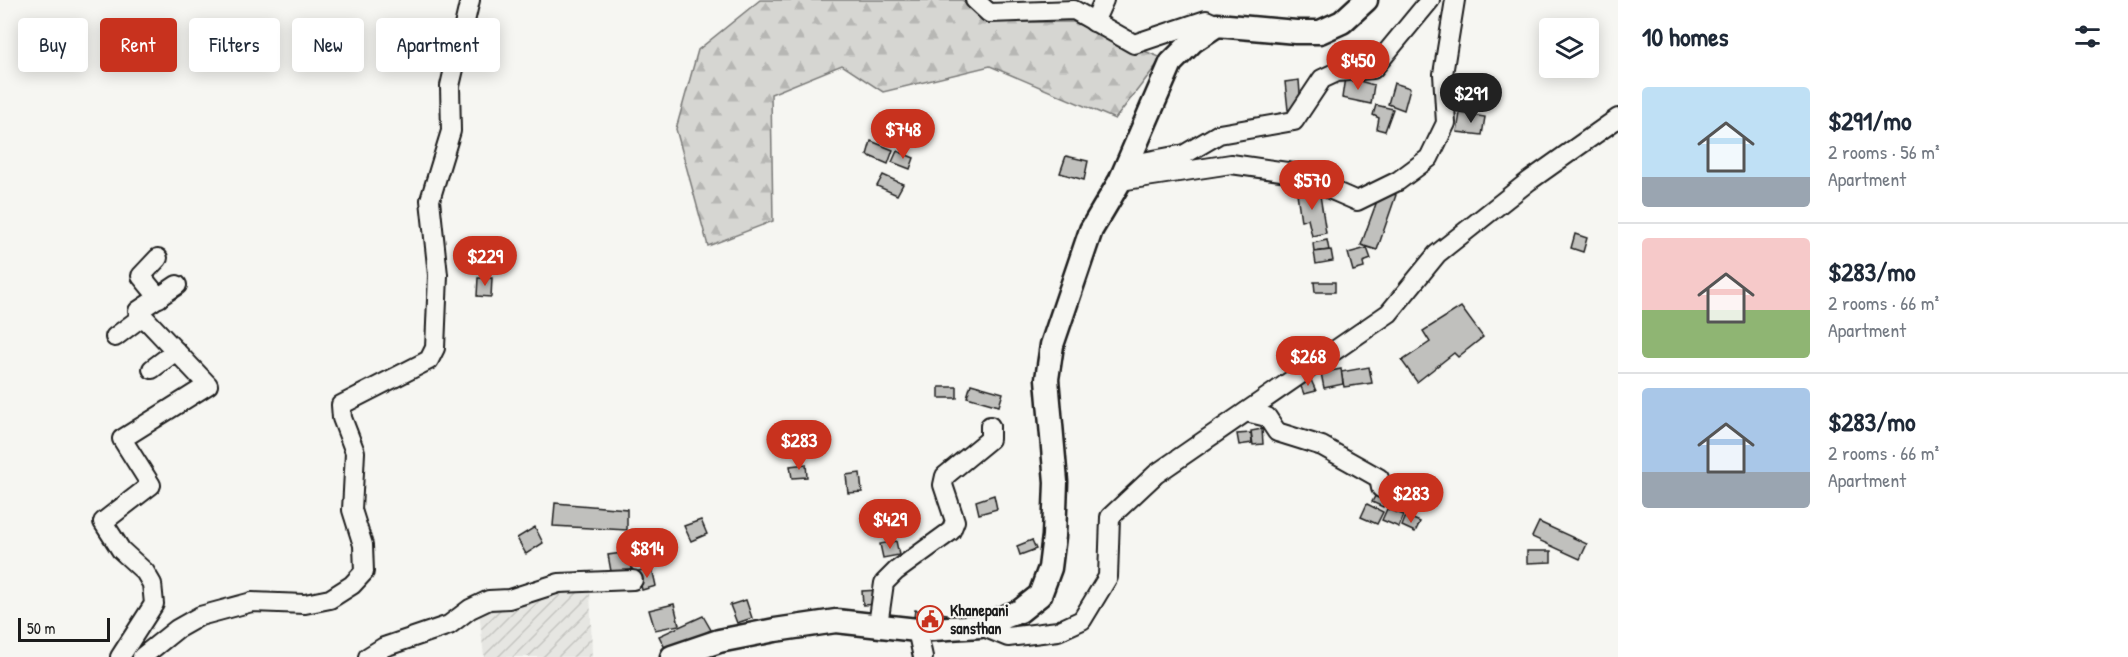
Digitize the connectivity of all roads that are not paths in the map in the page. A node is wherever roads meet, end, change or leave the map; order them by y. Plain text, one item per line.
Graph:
1 (470, 0) edge
2 (975, 0) edge
3 (1104, 0) edge
4 (1366, 0) edge
5 (1430, 0) edge
6 (1455, 0) edge
7 (1094, 22) junction
8 (1217, 25) junction
9 (1618, 118) edge
10 (1123, 173) junction
11 (158, 258) dead end
12 (177, 285) dead end
13 (159, 298) junction
14 (143, 316) junction
15 (115, 337) dead end
16 (176, 351) junction
17 (152, 369) dead end
18 (1246, 412) junction
19 (990, 426) dead end
20 (1381, 488) dead end
21 (633, 580) dead end
22 (878, 625) junction
23 (981, 626) junction
24 (917, 630) junction
25 (120, 657) edge
26 (142, 657) edge
27 (368, 657) edge
28 (672, 657) edge
29 (923, 657) edge

1 - 26 street
2 - 7 street
3 - 7 street
4 - 8 main road
5 - 10 street
6 - 10 street
7 - 8 street
8 - 10 main road
9 - 18 street
10 - 23 main road
11 - 13 street
12 - 13 street
13 - 14 street
14 - 15 street
14 - 16 street
16 - 17 street
16 - 25 street
18 - 20 street
18 - 23 street
19 - 22 street
21 - 27 street
22 - 24 main road
22 - 28 main road
23 - 24 main road
24 - 29 street

